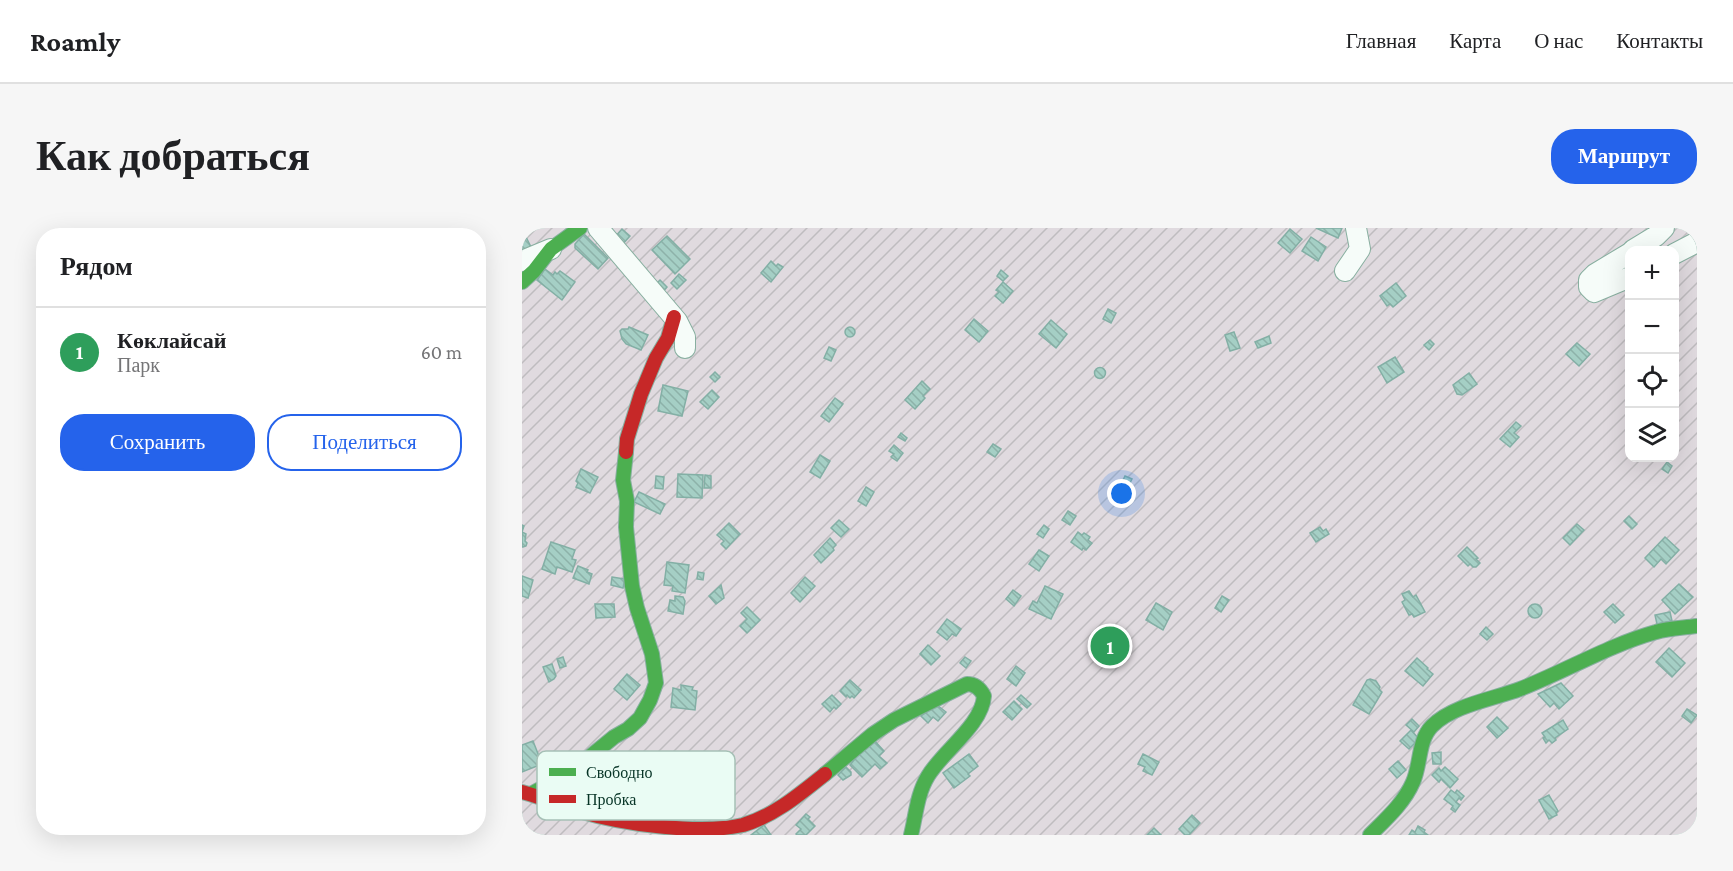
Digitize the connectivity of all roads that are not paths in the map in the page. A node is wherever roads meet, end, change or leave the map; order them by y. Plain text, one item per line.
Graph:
1 (580, 228) edge
2 (598, 228) edge
3 (1356, 228) edge
4 (1664, 228) edge
5 (1697, 242) edge
6 (1640, 246) edge
7 (551, 249) junction
8 (1679, 251) edge
9 (1625, 255) edge
10 (522, 261) edge
11 (1345, 271) dead end
12 (1625, 279) edge
13 (522, 282) edge
14 (674, 317) junction
15 (684, 348) dead end
16 (1697, 626) edge
17 (597, 751) edge
18 (617, 820) edge
19 (911, 835) edge
20 (1370, 835) edge

1 - 7 street
2 - 14 street
3 - 11 street
4 - 6 street
5 - 8 street
7 - 10 street
7 - 13 street
9 - 12 street
14 - 15 street
14 - 17 street
16 - 20 street
18 - 19 street

